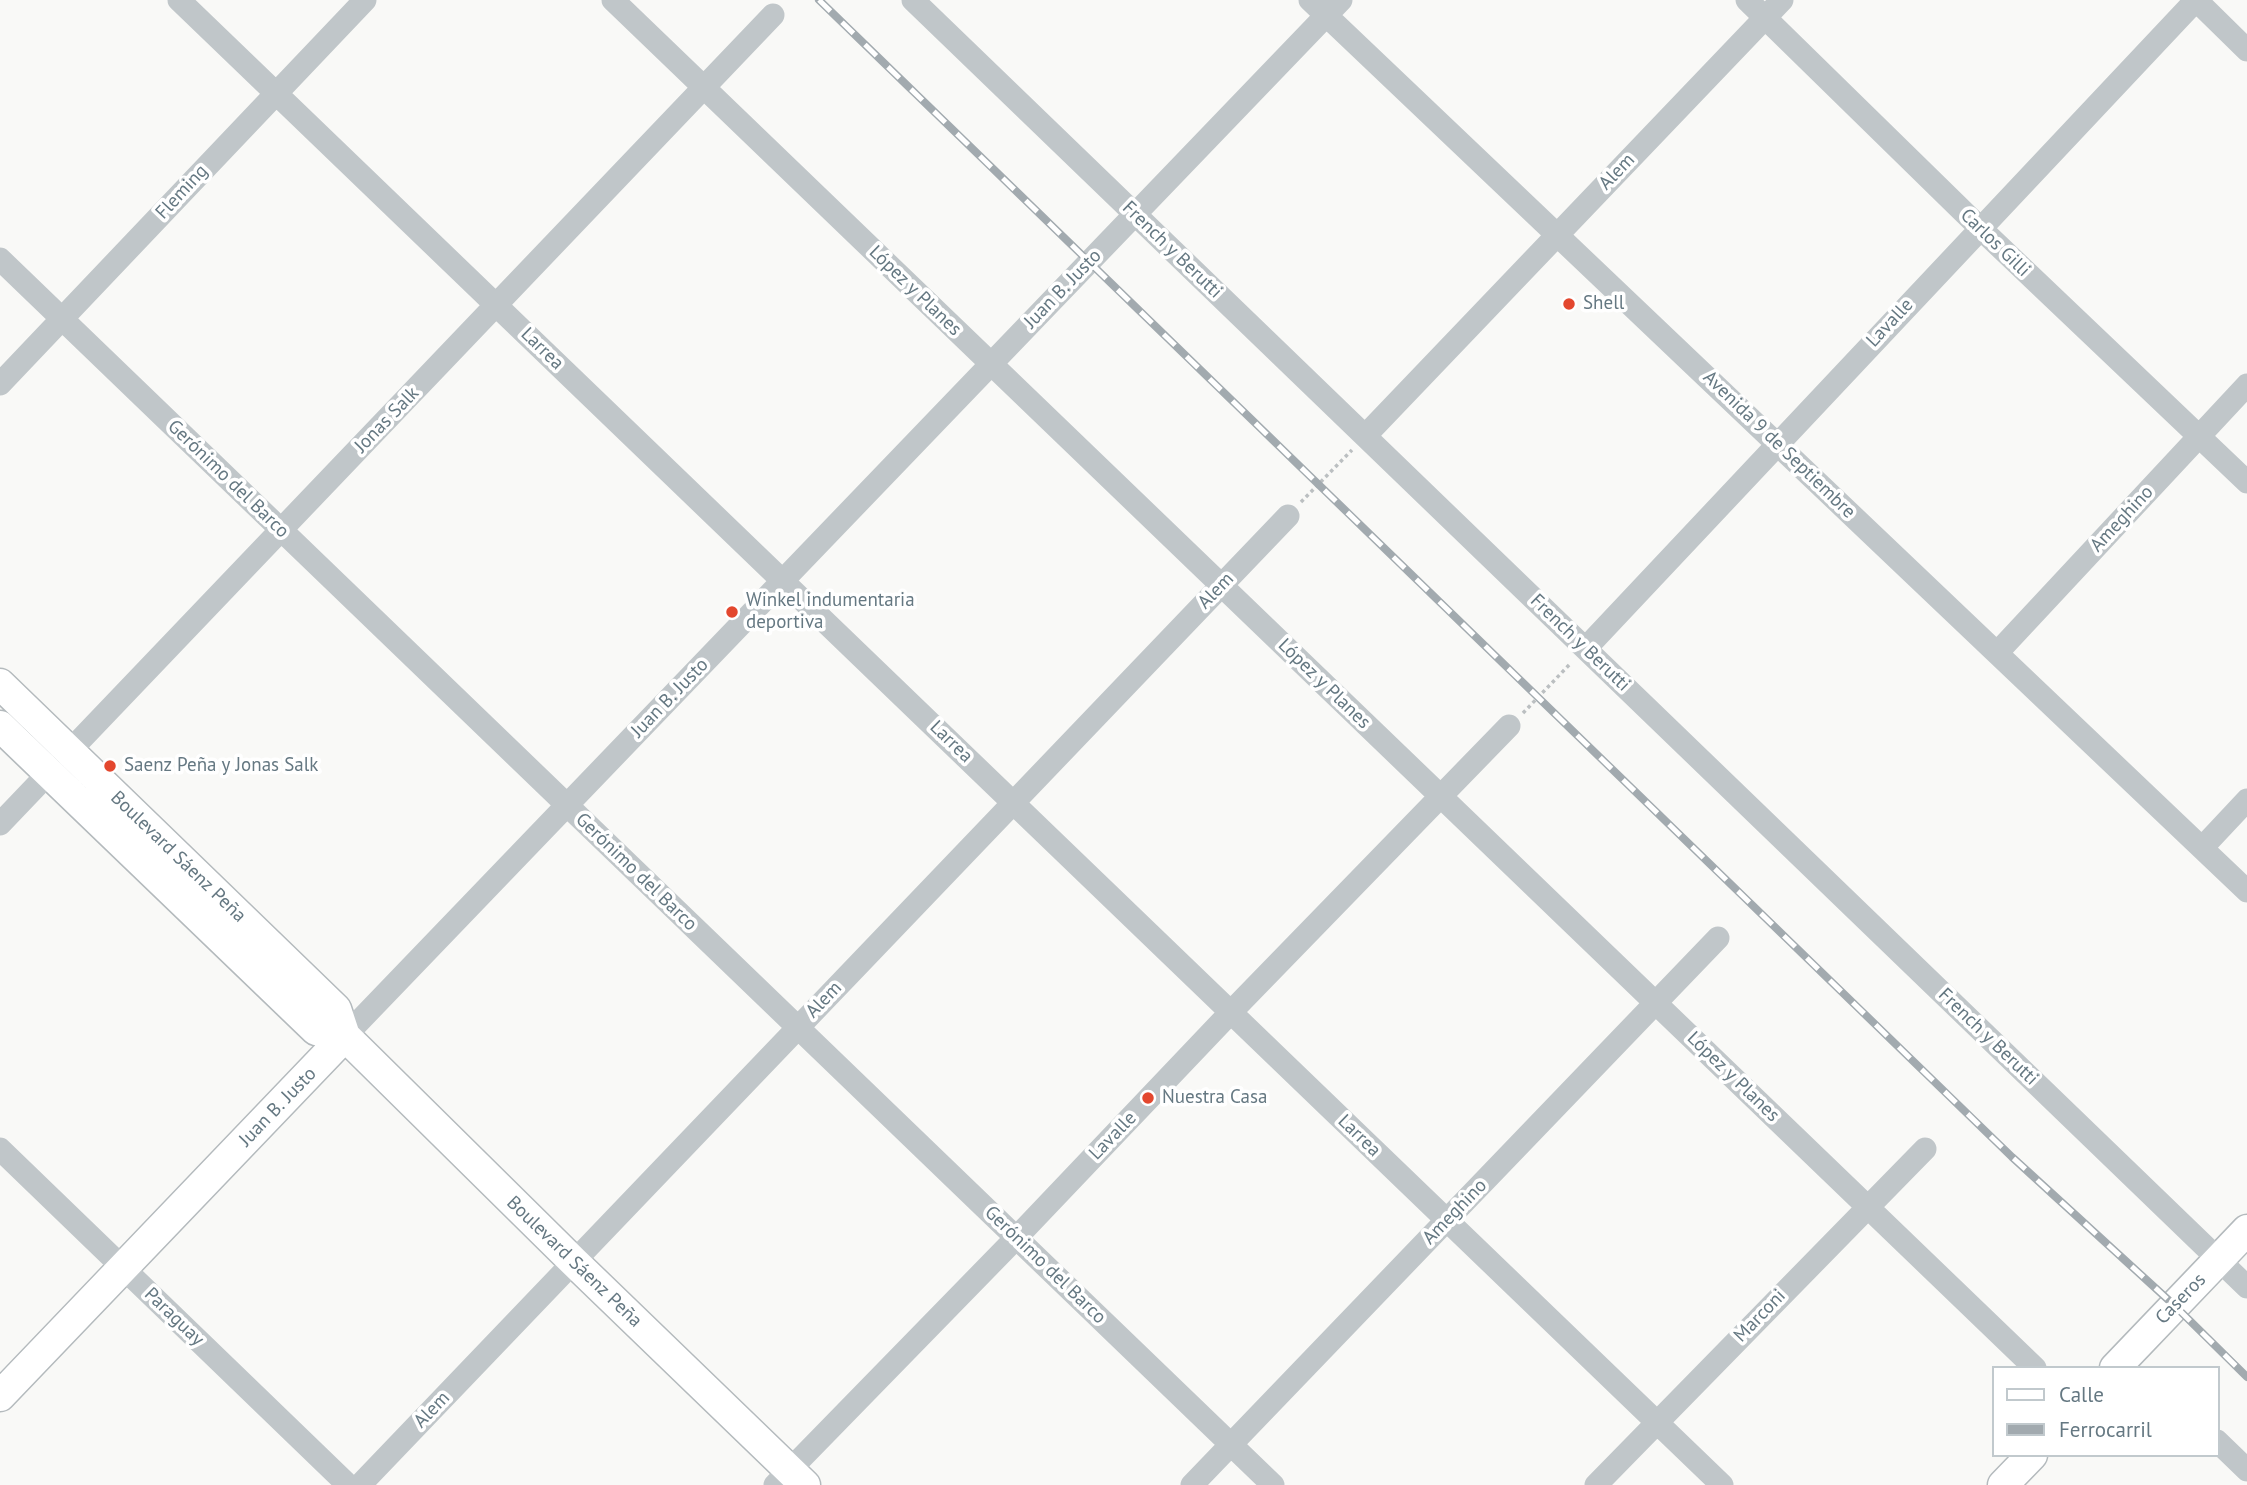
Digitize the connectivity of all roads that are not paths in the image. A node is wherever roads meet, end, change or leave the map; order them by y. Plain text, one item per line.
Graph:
1 (179, 0) edge
2 (365, 0) edge
3 (613, 0) edge
4 (913, 0) edge
5 (1747, 0) edge
6 (1782, 0) edge
7 (2196, 0) edge
8 (1326, 5) edge
9 (773, 15) dead end
10 (1765, 18) junction
11 (2247, 50) edge
12 (705, 88) junction
13 (276, 93) junction
14 (1135, 214) junction
15 (1980, 228) junction
16 (1557, 235) junction
17 (0, 259) edge
18 (496, 305) junction
19 (62, 319) junction
20 (991, 364) junction
21 (0, 384) edge
22 (2247, 385) edge
23 (1365, 436) junction
24 (2199, 436) junction
25 (1777, 443) junction
26 (2247, 482) edge
27 (1289, 516) road end
28 (281, 530) junction
29 (783, 581) junction
30 (1222, 585) junction
31 (1586, 648) junction
32 (1997, 653) junction
33 (0, 684) edge
34 (0, 726) edge
35 (1508, 726) road end
36 (70, 752) junction
37 (49, 773) junction
38 (1442, 797) junction
39 (2247, 800) edge
40 (1013, 803) junction
41 (567, 805) junction
42 (0, 824) edge
43 (2203, 848) junction
44 (2247, 891) edge
45 (1718, 938) dead end
46 (1656, 1003) junction
47 (1231, 1012) junction
48 (798, 1028) junction
49 (345, 1036) junction
50 (0, 1149) edge
51 (1926, 1149) dead end
52 (1867, 1206) junction
53 (1447, 1220) junction
54 (2247, 1230) edge
55 (1016, 1238) junction
56 (2219, 1260) junction
57 (574, 1262) junction
58 (123, 1268) junction
59 (2247, 1287) edge
60 (2128, 1363) edge
61 (2033, 1366) edge
62 (0, 1396) edge
63 (1657, 1422) junction
64 (2219, 1443) edge
65 (1231, 1445) junction
66 (2030, 1457) edge
67 (2247, 1470) edge
68 (790, 1480) edge
69 (348, 1485) edge
70 (360, 1485) edge
71 (1192, 1485) edge
72 (1273, 1485) edge
73 (1596, 1485) edge
74 (1722, 1485) edge
75 (2003, 1485) edge

1 - 13 street, Larrea
2 - 13 street, Fleming
3 - 12 street, López y Planes
4 - 14 street, French y Berutti
5 - 10 street, Carlos Gilli
6 - 10 street, Alem
7 - 11 street
7 - 15 street, Lavalle
8 - 14 street, Juan B. Justo
8 - 16 street, Avenida 9 de Septiembre
9 - 12 street, Jonas Salk
10 - 15 street, Carlos Gilli
10 - 16 street, Alem
12 - 18 street, Jonas Salk
12 - 20 street, López y Planes
13 - 18 street, Larrea
13 - 19 street, Fleming
14 - 20 street, Juan B. Justo
14 - 23 street, French y Berutti
15 - 24 street, Carlos Gilli
15 - 25 street, Lavalle
16 - 23 street, Alem
16 - 25 street, Avenida 9 de Septiembre
17 - 19 street, Gerónimo del Barco
18 - 28 street, Jonas Salk
18 - 29 street, Larrea
19 - 21 street, Fleming
19 - 28 street, Gerónimo del Barco
20 - 29 street, Juan B. Justo
20 - 30 street, López y Planes
22 - 24 street, Ameghino
23 - 31 street, French y Berutti
24 - 26 street, Carlos Gilli
24 - 32 street, Ameghino
25 - 31 street, Lavalle
25 - 32 street, Avenida 9 de Septiembre
27 - 30 street, Alem
28 - 36 street, Jonas Salk
28 - 41 street, Gerónimo del Barco
29 - 40 street, Larrea
29 - 41 street, Juan B. Justo
30 - 38 street, López y Planes
30 - 40 street, Alem
31 - 56 street, French y Berutti
32 - 43 street, Avenida 9 de Septiembre
33 - 36 main road, Boulevard Sáenz Peña
34 - 37 main road, Boulevard Sáenz Peña
35 - 38 street, Lavalle
36 - 37 street, Jonas Salk
36 - 49 main road, Boulevard Sáenz Peña
37 - 42 street, Jonas Salk
37 - 49 main road, Boulevard Sáenz Peña
38 - 46 street, López y Planes
38 - 47 street, Lavalle
39 - 43 street
40 - 47 street, Larrea
40 - 48 street, Alem
41 - 48 street, Gerónimo del Barco
41 - 49 street, Juan B. Justo
43 - 44 street, Avenida 9 de Septiembre
45 - 46 street, Ameghino
46 - 52 street, López y Planes
46 - 53 street, Ameghino
47 - 53 street, Larrea
47 - 55 street, Lavalle
48 - 55 street, Gerónimo del Barco
48 - 57 street, Alem
49 - 57 main road, Boulevard Sáenz Peña
49 - 58 main road, Juan B. Justo
50 - 58 street, Paraguay
51 - 52 street, Marconi
52 - 61 street, López y Planes
52 - 63 street, Marconi
53 - 63 street, Larrea
53 - 65 street, Ameghino
54 - 56 main road, Caseros
55 - 65 street, Gerónimo del Barco
55 - 68 street, Lavalle
56 - 59 street, French y Berutti
56 - 60 main road, Caseros
57 - 68 main road, Boulevard Sáenz Peña
57 - 70 street, Alem
58 - 62 main road, Juan B. Justo
58 - 69 street, Paraguay
63 - 73 street, Marconi
63 - 74 street, Larrea
64 - 67 street
65 - 71 street, Ameghino
65 - 72 street, Gerónimo del Barco
66 - 75 main road

